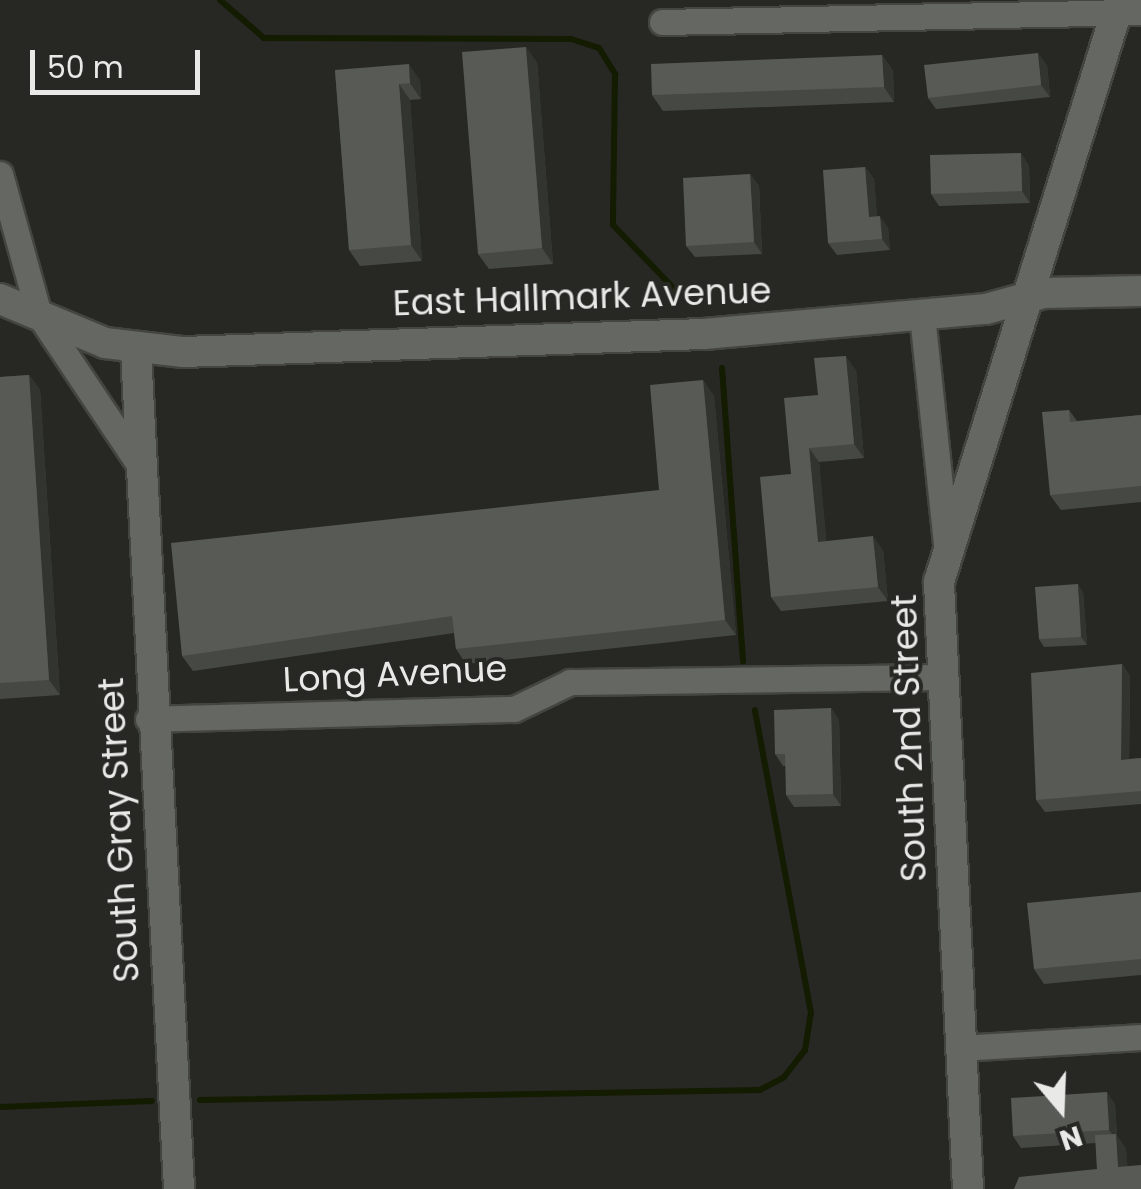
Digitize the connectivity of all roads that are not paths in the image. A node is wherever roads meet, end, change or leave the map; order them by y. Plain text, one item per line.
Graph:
1 (1126, 8) edge
2 (662, 22) dead end
3 (0, 174) edge
4 (1141, 291) edge
5 (1030, 298) junction
6 (0, 299) edge
7 (39, 315) junction
8 (922, 315) junction
9 (136, 351) junction
10 (140, 466) junction
11 (947, 557) junction
12 (941, 676) junction
13 (148, 719) junction
14 (1141, 1037) edge
15 (960, 1048) junction
16 (179, 1189) edge
17 (968, 1189) edge

1 - 2 street
1 - 5 street, South 2nd Street
3 - 7 street
4 - 5 street, East Hallmark Avenue
5 - 8 street, East Hallmark Avenue
5 - 11 street, South 2nd Street
6 - 7 street
7 - 9 street
7 - 10 street
8 - 9 street, East Hallmark Avenue
8 - 11 street
9 - 10 street, South Gray Street
10 - 13 street, South Gray Street
11 - 12 street, South 2nd Street
12 - 13 street, Long Avenue
12 - 15 street, South 2nd Street
13 - 16 street, South Gray Street
14 - 15 street
15 - 17 street, South 2nd Street

